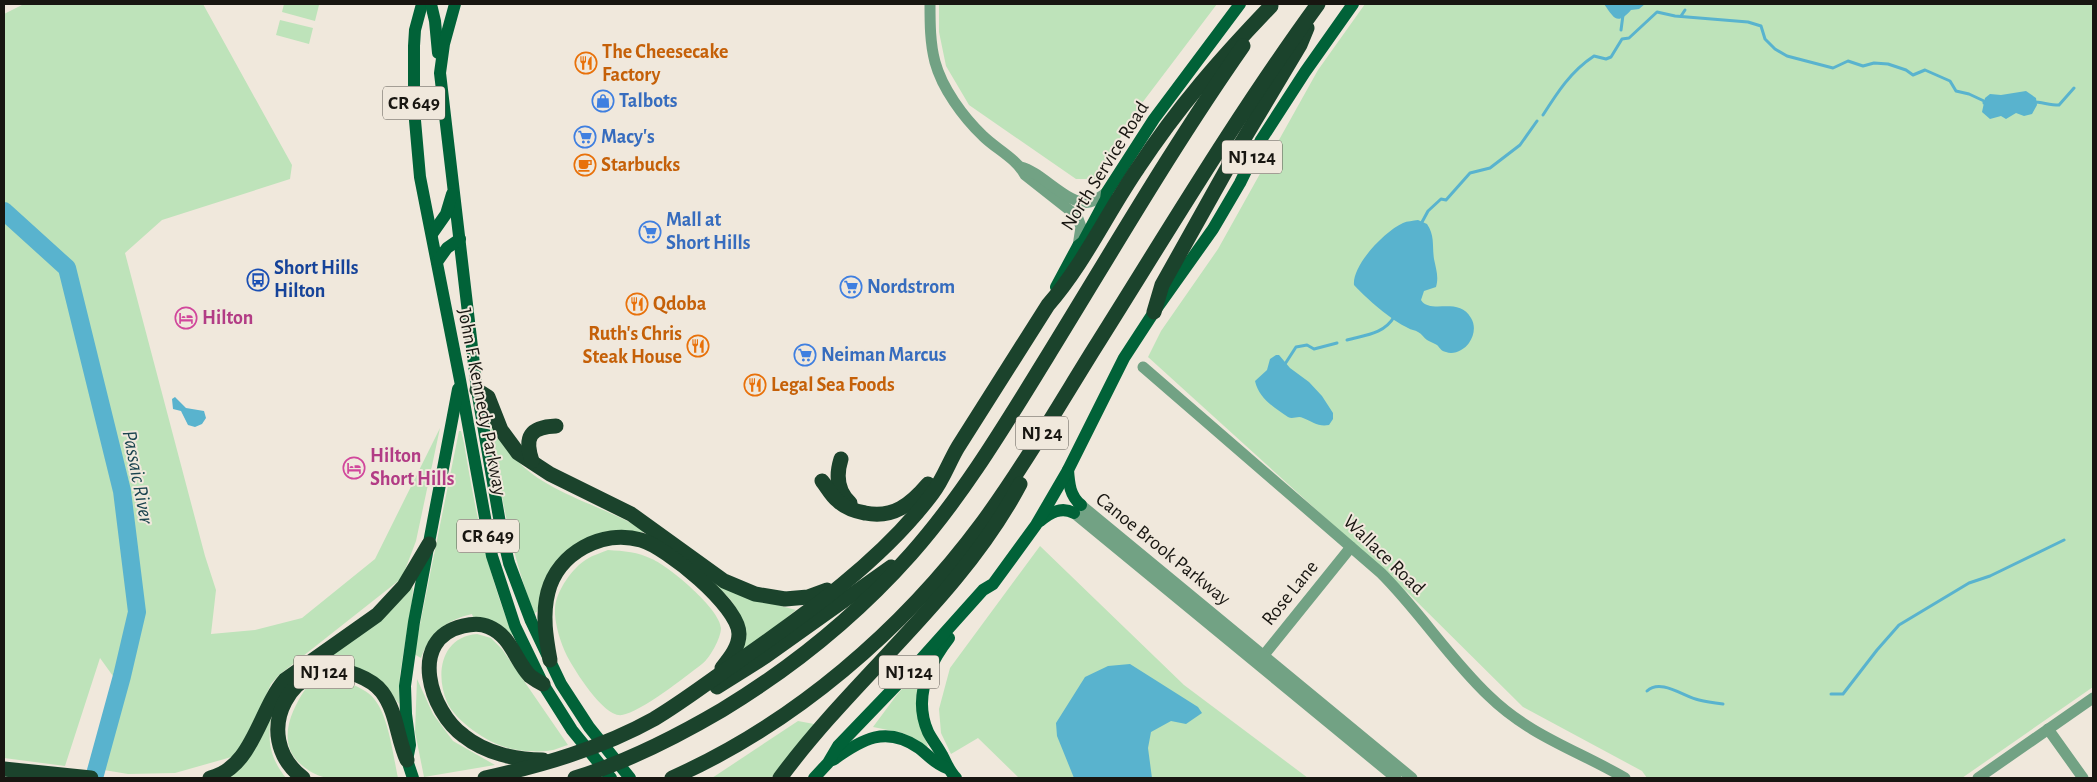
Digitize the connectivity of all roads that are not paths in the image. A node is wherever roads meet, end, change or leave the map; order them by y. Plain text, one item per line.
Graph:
1 (422, 4) edge
2 (431, 4) edge
3 (455, 4) edge
4 (930, 4) edge
5 (1240, 4) edge
6 (1353, 4) edge
7 (1272, 5) edge
8 (1317, 5) edge
9 (440, 73) junction
10 (1021, 167) junction
11 (454, 190) junction
12 (1107, 192) junction
13 (432, 234) junction
14 (460, 239) junction
15 (1078, 246) junction
16 (437, 262) junction
17 (1048, 305) junction
18 (1154, 312) junction
19 (1143, 367) dead end
20 (460, 380) junction
21 (1072, 384) junction
22 (477, 390) junction
23 (556, 426) dead end
24 (955, 452) junction
25 (841, 459) dead end
26 (532, 461) junction
27 (1068, 470) junction
28 (822, 481) dead end
29 (1077, 509) junction
30 (863, 513) junction
31 (1036, 525) junction
32 (429, 544) junction
33 (1352, 547) junction
34 (911, 553) junction
35 (849, 580) junction
36 (993, 584) junction
37 (1260, 659) junction
38 (550, 660) junction
39 (715, 677) junction
40 (543, 684) junction
41 (2093, 698) edge
42 (655, 718) junction
43 (2048, 729) junction
44 (557, 759) junction
45 (407, 760) junction
46 (828, 764) junction
47 (947, 768) junction
48 (4, 769) edge
49 (578, 777) edge
50 (675, 777) edge
51 (91, 778) edge
52 (210, 778) edge
53 (302, 778) edge
54 (413, 778) edge
55 (485, 778) edge
56 (611, 778) edge
57 (630, 778) edge
58 (780, 778) edge
59 (814, 778) edge
60 (956, 778) edge
61 (1396, 778) edge
62 (1412, 778) edge
63 (1625, 778) edge
64 (1978, 778) edge
65 (2083, 778) edge

1 - 13 main road, John F. Kennedy Parkway / CR 649
2 - 9 main road
3 - 9 main road, John F. Kennedy Parkway / CR 649
4 - 10 street
5 - 12 main road, North Service Road
6 - 18 main road, NJ 124
7 - 17 highway
7 - 34 highway, NJ 24
8 - 18 highway
8 - 21 highway, NJ 24
9 - 11 main road, John F. Kennedy Parkway / CR 649
10 - 12 street
10 - 15 street
11 - 13 main road
11 - 14 main road, John F. Kennedy Parkway / CR 649
12 - 15 main road, North Service Road
13 - 16 main road, John F. Kennedy Parkway / CR 649
14 - 16 main road
14 - 22 main road, John F. Kennedy Parkway / CR 649
15 - 17 main road, North Service Road
16 - 20 main road, John F. Kennedy Parkway / CR 649
17 - 24 highway
18 - 27 main road, NJ 124
19 - 33 street, Wallace Road
20 - 32 main road
20 - 40 main road, John F. Kennedy Parkway / CR 649
21 - 50 highway, NJ 24
21 - 58 highway
22 - 26 highway
22 - 38 main road, John F. Kennedy Parkway / CR 649
23 - 26 highway
24 - 30 highway
24 - 35 highway
25 - 30 highway
26 - 35 highway
27 - 29 main road
27 - 31 main road, NJ 124
28 - 30 highway
29 - 31 main road
29 - 37 street, Canoe Brook Parkway
31 - 36 main road, NJ 124
32 - 45 main road
32 - 52 highway
33 - 37 street, Rose Lane
33 - 63 street, Wallace Road
34 - 42 highway
34 - 49 highway, NJ 24
35 - 39 highway
36 - 46 main road, NJ 124
36 - 47 main road
37 - 61 street, Canoe Brook Parkway
37 - 62 street, Canoe Brook Parkway
38 - 39 highway
38 - 57 main road, John F. Kennedy Parkway / CR 649
39 - 42 highway
40 - 44 highway
40 - 56 main road, John F. Kennedy Parkway / CR 649
41 - 43 street
42 - 44 highway
43 - 64 street
43 - 65 street
44 - 55 highway
45 - 53 highway, NJ 124
45 - 54 main road, NJ 124
46 - 47 main road
46 - 59 main road, NJ 124
47 - 60 main road
48 - 51 highway

